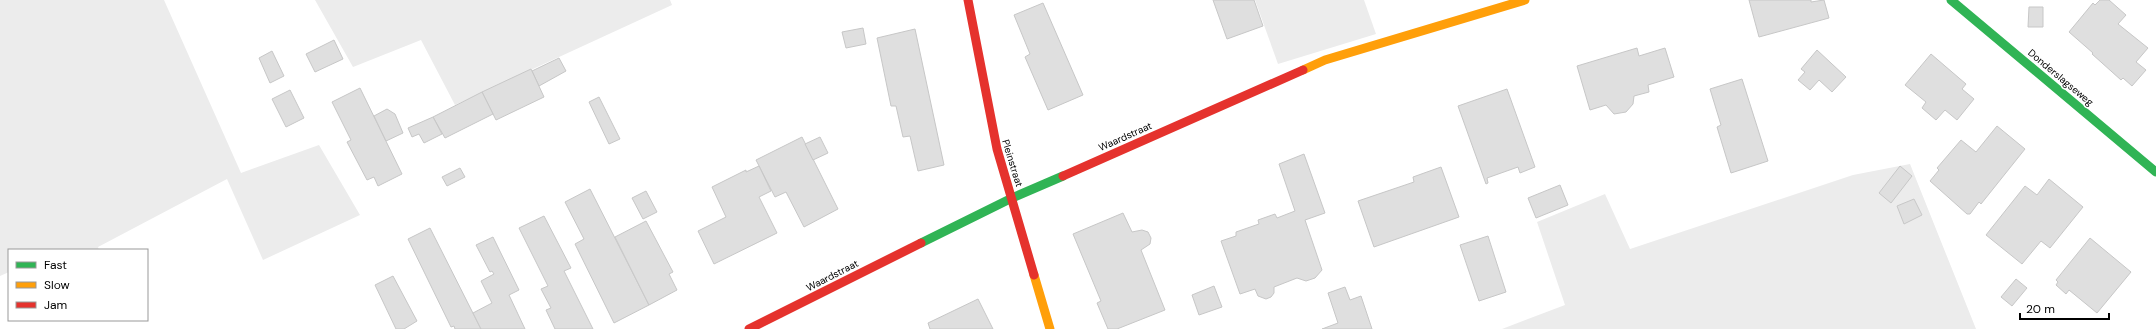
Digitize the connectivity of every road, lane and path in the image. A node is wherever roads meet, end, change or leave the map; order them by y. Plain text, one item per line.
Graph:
1 (968, 0) edge
2 (1525, 0) edge
3 (1951, 0) edge
4 (2156, 172) edge
5 (1012, 198) junction
6 (749, 329) edge
7 (1050, 329) edge

1 - 5 street, Pleinstraat
2 - 5 street, Waardstraat
3 - 4 street, Donderslagseweg
5 - 6 street, Waardstraat
5 - 7 street, Pleinstraat

